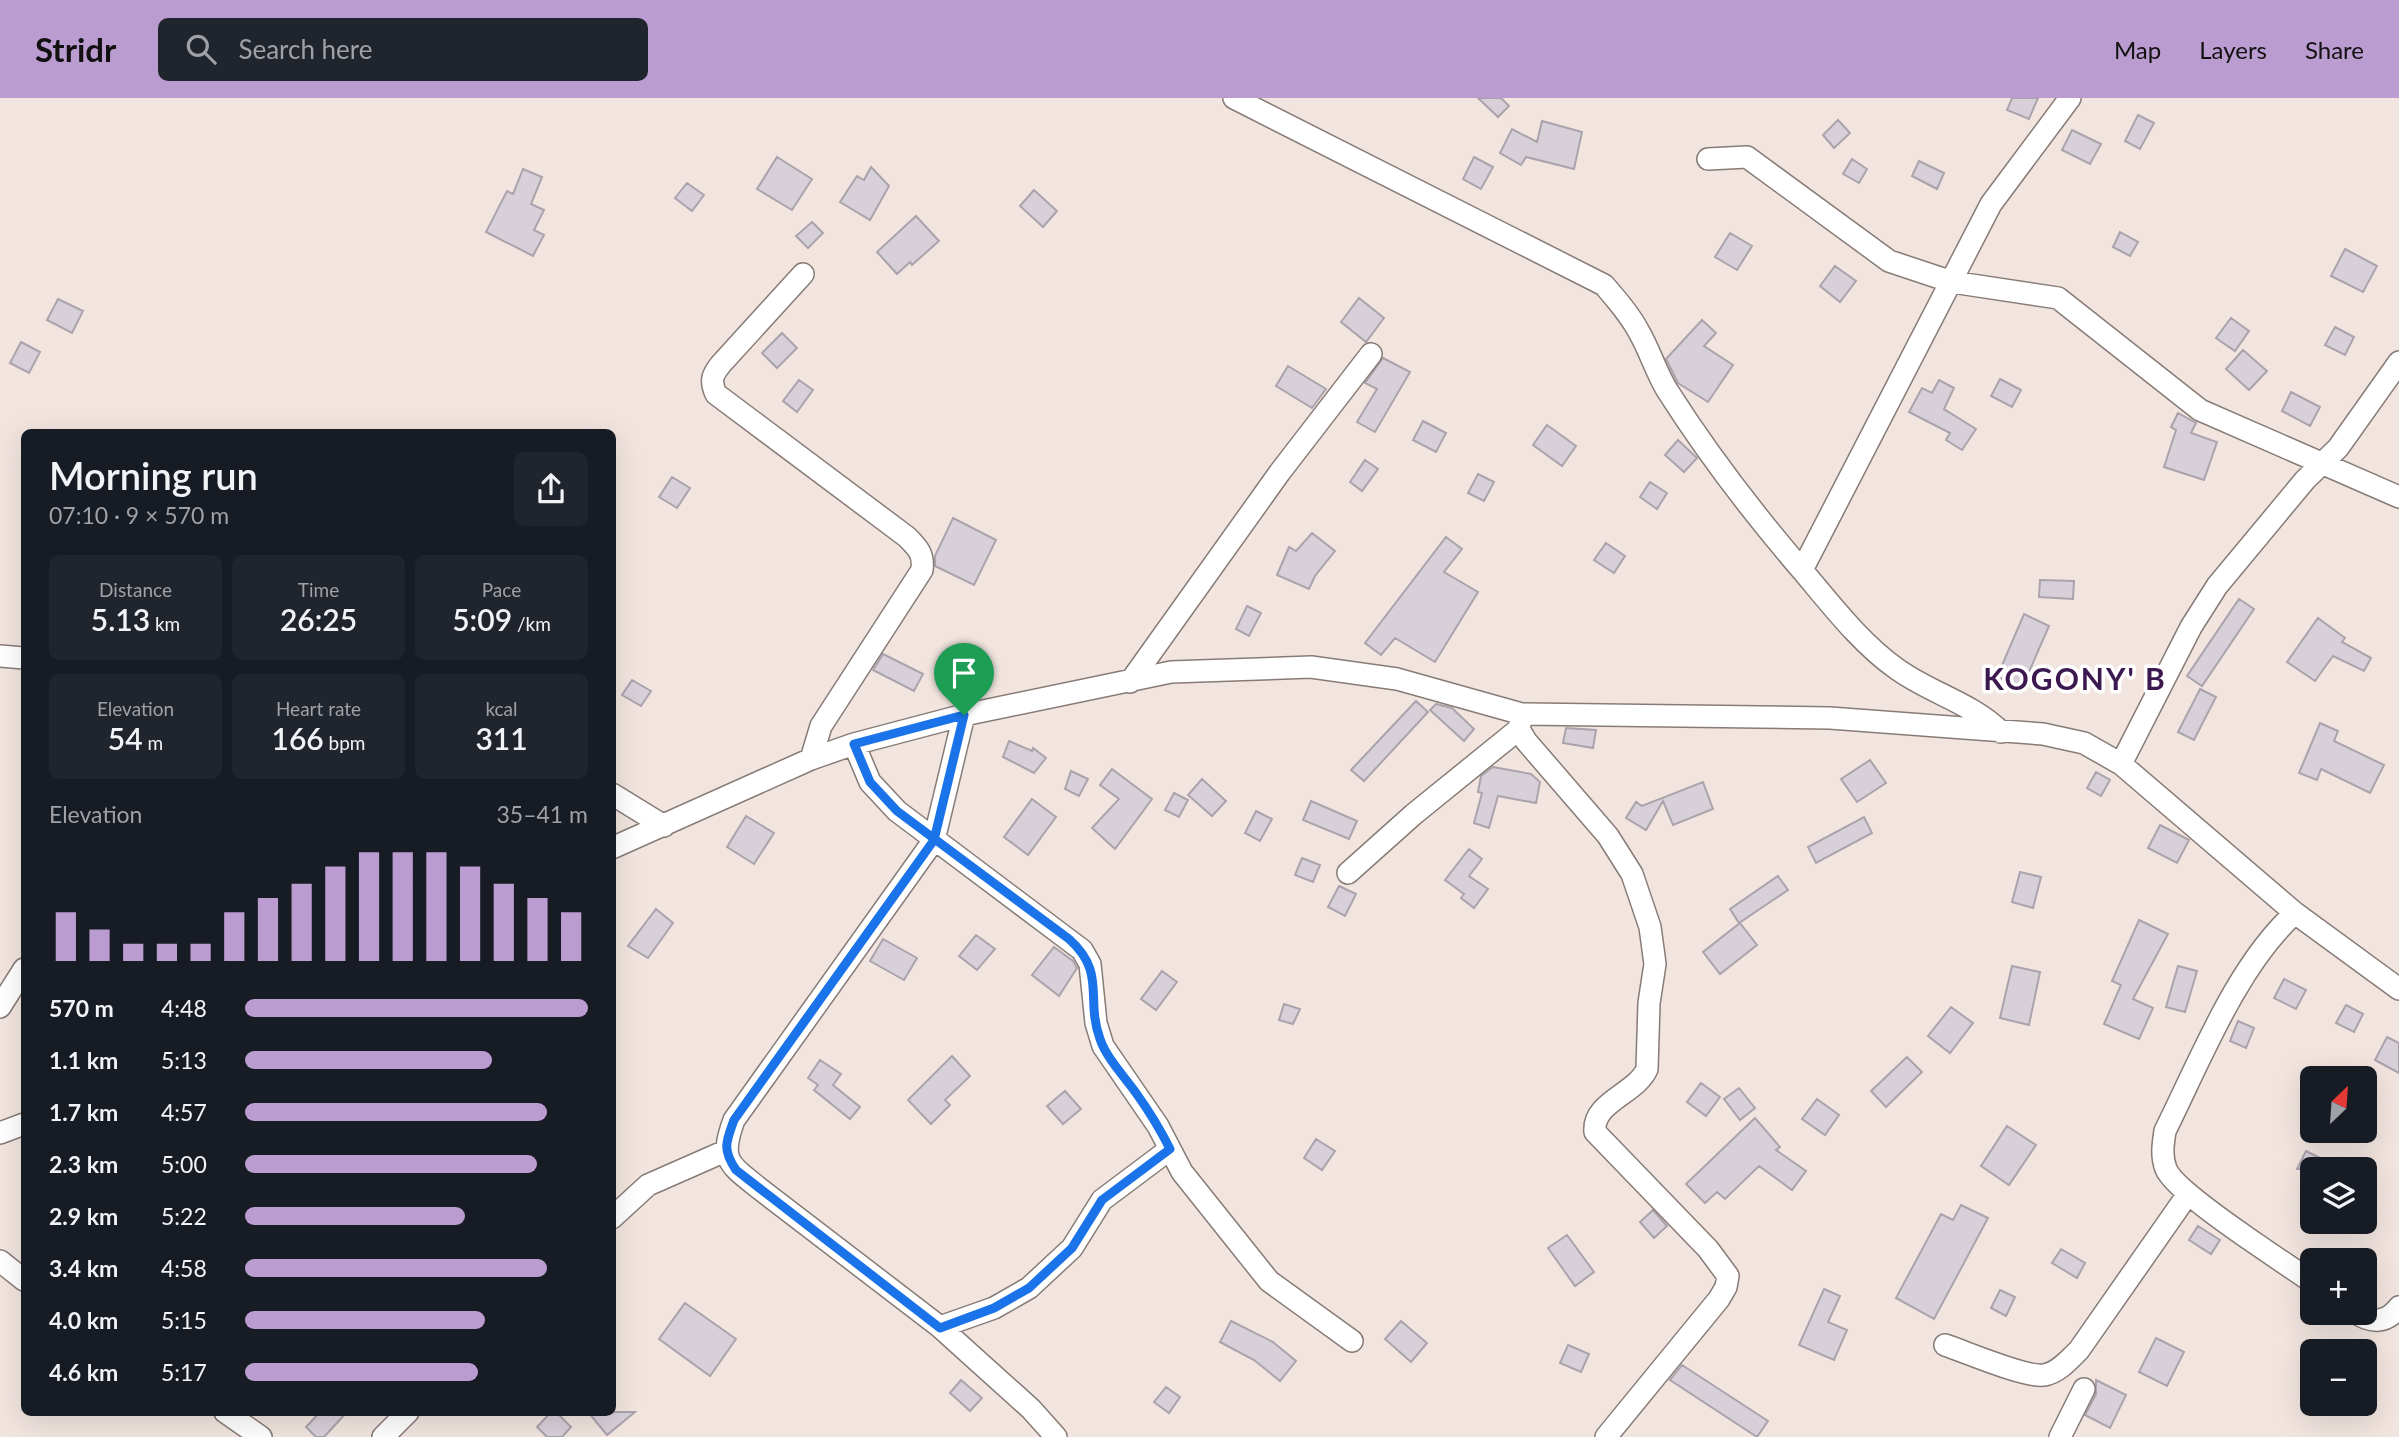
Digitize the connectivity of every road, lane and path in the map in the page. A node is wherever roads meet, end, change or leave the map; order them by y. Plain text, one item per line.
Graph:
1 (1234, 98) edge
2 (2070, 98) edge
3 (1708, 159) dead end
4 (803, 274) dead end
5 (1952, 282) junction
6 (1371, 354) dead end
7 (2399, 362) edge
8 (2324, 463) junction
9 (2399, 498) edge
10 (1802, 570) junction
11 (0, 656) edge
12 (21, 658) edge
13 (1130, 682) junction
14 (964, 715) junction
15 (1521, 722) junction
16 (2001, 732) junction
17 (854, 744) junction
18 (811, 759) junction
19 (2122, 764) junction
20 (616, 796) edge
21 (664, 826) junction
22 (934, 840) junction
23 (616, 846) edge
24 (1348, 873) dead end
25 (2295, 912) junction
26 (21, 974) edge
27 (2399, 989) edge
28 (0, 1007) edge
29 (21, 1125) edge
30 (0, 1133) edge
31 (1170, 1149) junction
32 (727, 1156) junction
33 (2188, 1194) junction
34 (616, 1214) edge
35 (0, 1261) edge
36 (2300, 1273) edge
37 (21, 1278) edge
38 (2391, 1314) edge
39 (940, 1328) junction
40 (2399, 1336) edge
41 (1352, 1341) dead end
42 (1945, 1345) dead end
43 (2084, 1390) dead end
44 (231, 1416) edge
45 (404, 1416) edge
46 (261, 1437) edge
47 (383, 1437) edge
48 (1056, 1437) edge
49 (1606, 1437) edge
50 (2060, 1437) edge

1 - 10 street
2 - 5 street
3 - 5 street
4 - 18 street
5 - 8 street
5 - 10 street
6 - 13 street
7 - 8 street
8 - 9 street
8 - 19 street
10 - 16 street
11 - 12 street
13 - 14 street
13 - 15 street
14 - 17 street
14 - 22 street
15 - 16 street
15 - 24 street
15 - 49 street
16 - 19 street
17 - 18 street
17 - 22 street
18 - 21 street
19 - 25 street
20 - 21 street
21 - 23 street
22 - 31 street
22 - 32 street
25 - 27 street
25 - 33 street
26 - 28 street
29 - 30 street
31 - 39 street
31 - 41 street
32 - 34 street
32 - 39 street
33 - 36 street
33 - 42 street
35 - 37 street
38 - 40 street
39 - 48 street
43 - 50 street
44 - 46 street
45 - 47 street

